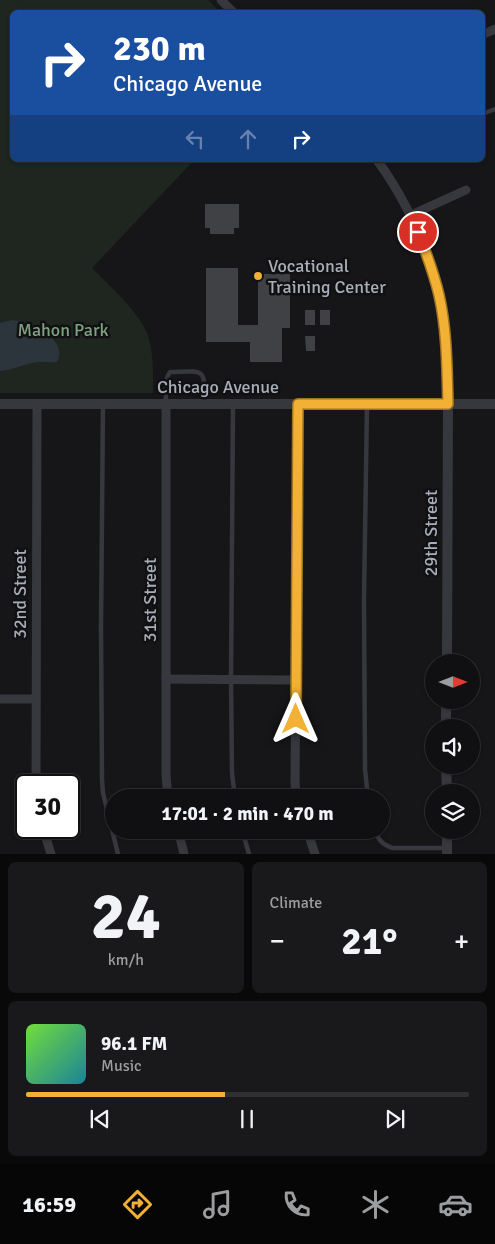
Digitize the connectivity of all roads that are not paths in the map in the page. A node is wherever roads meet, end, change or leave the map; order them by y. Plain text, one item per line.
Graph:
1 (221, 0) edge
2 (231, 10) edge
3 (380, 162) edge
4 (466, 190) dead end
5 (411, 215) junction
6 (166, 403) junction
7 (233, 403) junction
8 (0, 404) edge
9 (37, 404) junction
10 (103, 404) junction
11 (205, 404) junction
12 (298, 404) junction
13 (367, 404) junction
14 (448, 404) junction
15 (495, 404) edge
16 (447, 654) edge
17 (166, 679) junction
18 (231, 679) junction
19 (296, 680) junction
20 (0, 699) edge
21 (36, 699) junction
22 (36, 774) edge
23 (167, 789) edge
24 (234, 789) edge
25 (295, 789) edge
26 (367, 789) edge
27 (46, 839) edge
28 (180, 839) edge
29 (245, 839) edge
30 (310, 839) edge
31 (379, 839) edge
32 (447, 851) edge
33 (50, 854) edge
34 (118, 854) edge
35 (184, 854) edge
36 (249, 854) edge
37 (315, 854) edge

1 - 2 street
3 - 5 street
4 - 5 street
5 - 14 street
6 - 10 street, Chicago Avenue
6 - 11 street, Chicago Avenue
6 - 11 lane
6 - 17 street, 31st Street
7 - 11 street, Chicago Avenue
7 - 12 street, Chicago Avenue
7 - 18 lane
8 - 9 street, Chicago Avenue
9 - 10 street, Chicago Avenue
9 - 21 street, 32nd Street
10 - 34 lane
12 - 13 street, Chicago Avenue
12 - 19 street
13 - 14 street, Chicago Avenue
13 - 26 lane
14 - 15 street, Chicago Avenue
14 - 16 street, 29th Street
17 - 18 street
17 - 23 street, 31st Street
18 - 19 street
18 - 24 lane
19 - 25 street
20 - 21 street
21 - 22 street, 32nd Street
27 - 33 street
28 - 35 street
29 - 36 lane
30 - 37 street
31 - 32 lane

